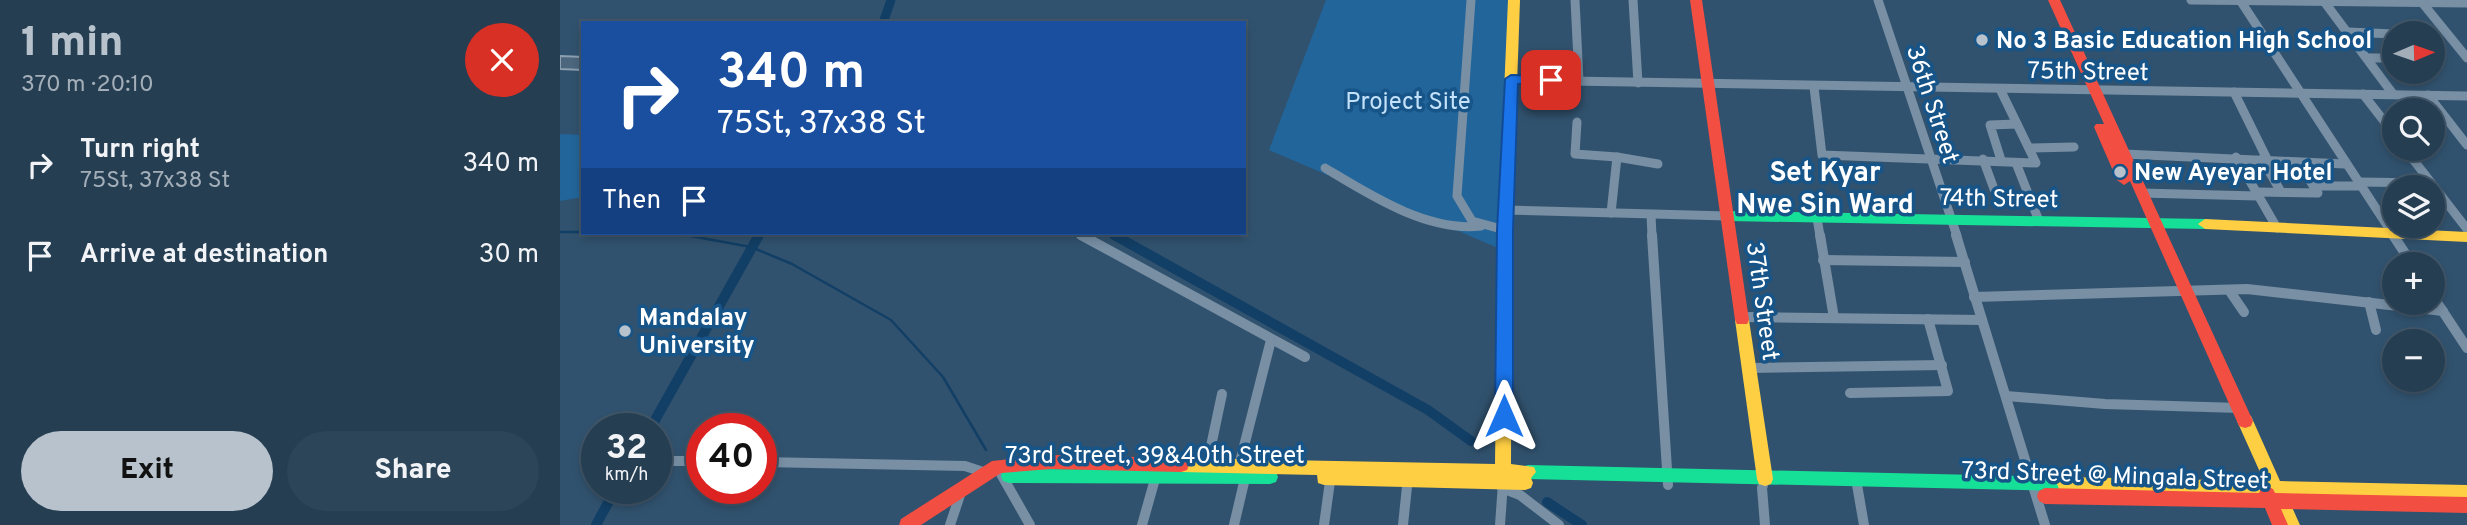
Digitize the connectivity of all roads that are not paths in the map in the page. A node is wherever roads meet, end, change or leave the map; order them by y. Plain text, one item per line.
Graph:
1 (1471, 0) edge
2 (1514, 0) edge
3 (1575, 0) edge
4 (1633, 0) edge
5 (1696, 0) edge
6 (1878, 0) edge
7 (2044, 0) edge
8 (2054, 0) edge
9 (2191, 0) edge
10 (2240, 0) edge
11 (2323, 1) edge
12 (2421, 1) edge
13 (2467, 3) edge
14 (2348, 32) junction
15 (2382, 33) edge
16 (2368, 58) junction
17 (2382, 58) edge
18 (2467, 58) edge
19 (1517, 80) junction
20 (1579, 81) junction
21 (1639, 83) junction
22 (1708, 84) junction
23 (1815, 87) junction
24 (1909, 88) junction
25 (2000, 89) junction
26 (2090, 90) junction
27 (2234, 92) junction
28 (2298, 92) junction
29 (2364, 94) junction
30 (2393, 94) junction
31 (2428, 95) junction
32 (2467, 96) edge
33 (2382, 118) edge
34 (1577, 122) dead end
35 (2017, 124) junction
36 (2111, 138) junction
37 (2467, 145) edge
38 (2029, 148) junction
39 (2074, 148) dead end
40 (2124, 154) junction
41 (1617, 157) junction
42 (1931, 157) junction
43 (2236, 158) junction
44 (1983, 159) junction
45 (2265, 159) junction
46 (2001, 160) junction
47 (2414, 161) edge
48 (2015, 163) junction
49 (1658, 164) dead end
50 (2346, 164) junction
51 (1325, 169) dead end
52 (2305, 173) dead end
53 (2425, 175) edge
54 (2359, 184) junction
55 (2382, 184) edge
56 (2314, 186) junction
57 (1994, 189) dead end
58 (2281, 192) junction
59 (2141, 193) junction
60 (2256, 194) junction
61 (2445, 201) edge
62 (1506, 210) junction
63 (1611, 213) junction
64 (1651, 215) junction
65 (1727, 216) junction
66 (1817, 218) junction
67 (2382, 218) edge
68 (1951, 220) junction
69 (2039, 221) junction
70 (2150, 222) junction
71 (1482, 225) junction
72 (2277, 228) junction
73 (2467, 229) edge
74 (1505, 230) junction
75 (2382, 233) edge
76 (1082, 235) edge
77 (2445, 236) edge
78 (2467, 237) edge
79 (1824, 260) junction
80 (1965, 262) junction
81 (2229, 289) junction
82 (2181, 291) junction
83 (1974, 297) junction
84 (2369, 302) junction
85 (2382, 304) edge
86 (2244, 312) dead end
87 (2445, 314) edge
88 (1743, 317) junction
89 (1834, 318) junction
90 (1928, 319) junction
91 (1982, 320) junction
92 (2376, 330) dead end
93 (1271, 340) junction
94 (2467, 348) edge
95 (1305, 357) dead end
96 (1942, 365) junction
97 (1750, 368) junction
98 (1850, 393) dead end
99 (1222, 394) dead end
100 (2006, 396) junction
101 (2235, 408) junction
102 (777, 462) edge
103 (1207, 465) junction
104 (1157, 470) junction
105 (1244, 470) junction
106 (1331, 473) junction
107 (991, 474) junction
108 (1409, 475) junction
109 (1668, 480) junction
110 (1503, 481) junction
111 (1763, 483) junction
112 (1857, 485) junction
113 (962, 490) junction
114 (2035, 490) junction
115 (2467, 492) edge
116 (2274, 496) junction
117 (2467, 505) edge
118 (907, 525) edge
119 (950, 525) edge
120 (1030, 525) edge
121 (1142, 525) edge
122 (1234, 525) edge
123 (1324, 525) edge
124 (1403, 525) edge
125 (1500, 525) edge
126 (1559, 525) edge
127 (1765, 525) edge
128 (1864, 525) edge
129 (2045, 525) edge
130 (2280, 525) edge
131 (2292, 525) edge

1 - 71 street
2 - 19 main road
3 - 20 street
4 - 21 street
5 - 22 main road, 37th Street
6 - 24 street, 36th Street
7 - 26 main road
8 - 26 main road
9 - 10 street
10 - 11 street
10 - 28 street
11 - 12 street
11 - 14 street
12 - 13 street
12 - 18 street
14 - 15 street
14 - 16 street
16 - 17 street
16 - 30 street
19 - 20 street, 75th Street
19 - 62 main road
20 - 21 street, 75th Street
21 - 22 street, 75th Street
22 - 23 street, 75th Street
22 - 65 main road, 37th Street
23 - 24 street, 75th Street
23 - 42 street
24 - 25 street, 75th Street
24 - 42 street, 36th Street
25 - 26 street, 75th Street
25 - 35 street
26 - 27 street, 75th Street
26 - 36 main road
27 - 28 street, 75th Street
27 - 45 street
28 - 29 street, 75th Street
28 - 50 street
29 - 30 street, 75th Street
29 - 33 street
30 - 31 street, 75th Street
31 - 32 street, 75th Street
31 - 37 street
34 - 41 street
35 - 38 street
35 - 46 street
36 - 40 main road
36 - 70 main road
38 - 39 street
38 - 48 street
40 - 43 street
40 - 59 main road
41 - 49 street
41 - 63 street
42 - 44 street
42 - 68 street, 36th Street
43 - 45 street
43 - 60 street
44 - 46 street
44 - 57 street
45 - 50 street
45 - 58 street
46 - 48 street
47 - 53 street
48 - 69 street
50 - 54 street
51 - 71 street
52 - 56 street
54 - 55 street
54 - 56 street
54 - 67 street
56 - 58 street
58 - 60 street
59 - 60 street
59 - 70 main road
60 - 72 street
61 - 73 street
62 - 63 street, 74th Street
62 - 74 main road
63 - 64 street, 74th Street
64 - 65 street, 74th Street
64 - 109 street
65 - 66 main road, 74th Street
65 - 88 main road, 37th Street
66 - 68 main road, 74th Street
66 - 79 street
68 - 69 main road, 74th Street
68 - 80 street, 36th Street
69 - 70 main road, 74th Street
70 - 72 main road, 74th Street
70 - 82 main road
71 - 74 street
72 - 75 main road, 74th Street
74 - 110 main road
76 - 93 street
77 - 78 main road, 74th Street
79 - 80 street
79 - 89 street
80 - 83 street, 36th Street
81 - 82 street
81 - 84 street
81 - 86 street
82 - 83 street
82 - 101 main road
83 - 91 street, 36th Street
84 - 85 street
84 - 92 street
87 - 94 street
88 - 89 street
88 - 97 main road, 37th Street
89 - 90 street
90 - 91 street
90 - 96 street
91 - 100 street, 36th Street
93 - 95 street
93 - 105 street
96 - 97 street
96 - 98 street
97 - 111 main road, 37th Street
99 - 103 street
100 - 101 street
100 - 114 street, 36th Street
101 - 116 main road
102 - 107 street
103 - 104 main road, 73rd Street, 39&40th Street
103 - 105 main road, 73rd Street, 39&40th Street
104 - 105 main road, 73rd Street, 39&40th Street
104 - 107 main road, 73rd Street, 39&40th Street
104 - 121 street
105 - 106 main road, 73rd Street, 39&40th Street
105 - 122 street
106 - 108 main road
106 - 123 street
107 - 113 main road
107 - 120 street
108 - 110 main road
108 - 124 street
109 - 110 main road, 73rd Street @ Mingala Street
109 - 111 main road, 73rd Street @ Mingala Street
110 - 125 street
110 - 126 street
111 - 112 main road, 73rd Street @ Mingala Street
111 - 127 street, 37th Street
112 - 114 main road, 73rd Street @ Mingala Street
112 - 128 street
113 - 118 main road
113 - 119 street
114 - 116 main road, 73rd Street @ Mingala Street
114 - 129 street, 36th Street
115 - 116 main road, 73rd Street @ Mingala Street
116 - 117 main road, 73rd Street @ Mingala Street
116 - 130 main road
116 - 131 main road

